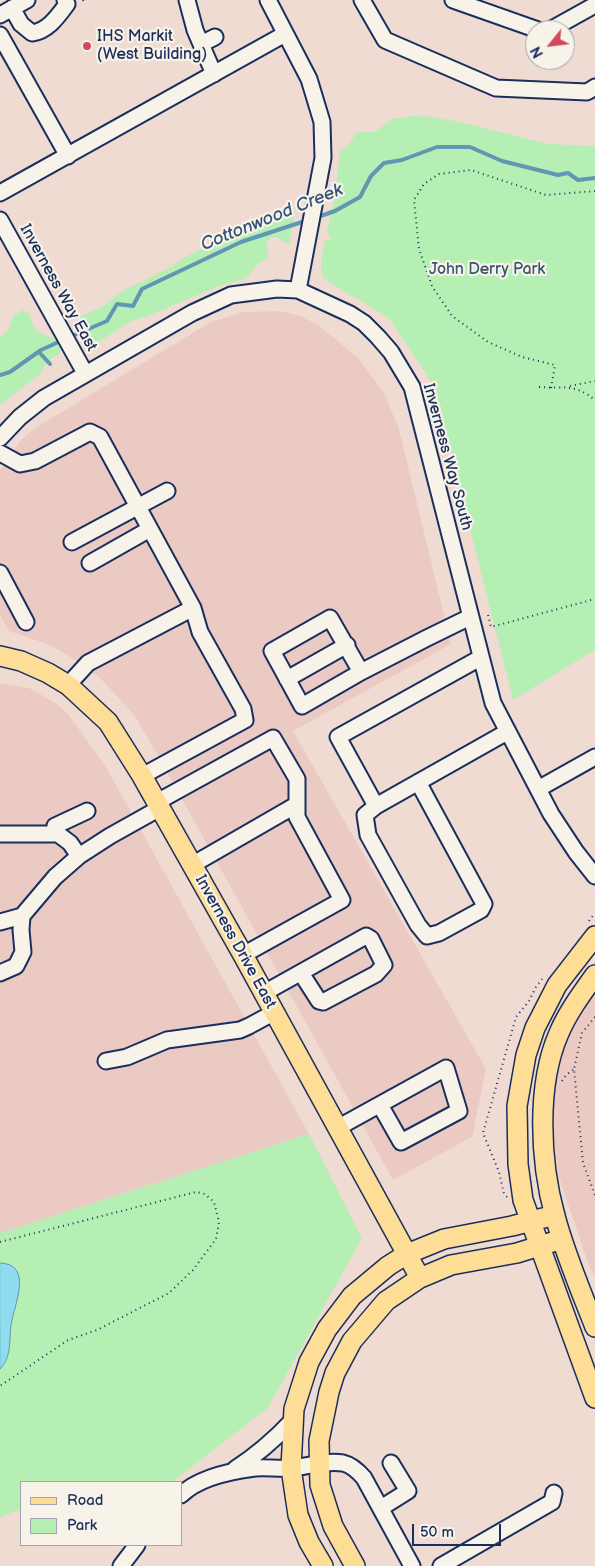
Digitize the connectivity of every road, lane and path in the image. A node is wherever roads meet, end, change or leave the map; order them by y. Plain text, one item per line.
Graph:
1 (27, 0) edge
2 (65, 0) edge
3 (187, 0) edge
4 (268, 0) edge
5 (362, 0) edge
6 (453, 0) edge
7 (595, 5) edge
8 (6, 11) edge
9 (568, 20) edge
10 (525, 25) edge
11 (286, 34) junction
12 (0, 35) edge
13 (215, 37) dead end
14 (201, 44) junction
15 (214, 74) junction
16 (595, 87) edge
17 (68, 156) junction
18 (595, 190) edge
19 (0, 193) edge
20 (0, 220) edge
21 (298, 290) junction
22 (85, 373) junction
23 (595, 381) edge
24 (539, 386) dead end
25 (568, 386) junction
26 (552, 388) junction
27 (595, 400) edge
28 (0, 438) edge
29 (0, 453) edge
30 (167, 491) dead end
31 (138, 507) junction
32 (150, 529) junction
33 (72, 542) dead end
34 (90, 563) dead end
35 (0, 573) edge
36 (595, 599) edge
37 (193, 608) junction
38 (477, 617) junction
39 (26, 622) dead end
40 (346, 645) junction
41 (0, 656) edge
42 (480, 658) junction
43 (361, 672) junction
44 (287, 679) junction
45 (68, 685) junction
46 (507, 732) junction
47 (595, 757) edge
48 (142, 776) junction
49 (418, 782) junction
50 (538, 789) junction
51 (158, 805) junction
52 (296, 806) junction
53 (376, 806) junction
54 (87, 811) dead end
55 (0, 834) edge
56 (54, 834) junction
57 (79, 856) junction
58 (192, 865) junction
59 (595, 876) edge
60 (22, 916) junction
61 (0, 922) edge
62 (595, 936) edge
63 (243, 955) junction
64 (0, 973) edge
65 (301, 973) junction
66 (595, 975) edge
67 (264, 993) junction
68 (275, 1012) junction
69 (595, 1017) edge
70 (106, 1060) dead end
71 (380, 1105) junction
72 (339, 1127) junction
73 (595, 1195) edge
74 (555, 1216) junction
75 (531, 1222) junction
76 (562, 1239) junction
77 (0, 1242) edge
78 (540, 1246) junction
79 (407, 1254) junction
80 (420, 1278) junction
81 (595, 1327) edge
82 (0, 1386) edge
83 (595, 1398) edge
84 (293, 1420) junction
85 (320, 1462) junction
86 (392, 1463) dead end
87 (291, 1468) junction
88 (230, 1472) junction
89 (554, 1493) dead end
90 (182, 1494) edge
91 (381, 1508) junction
92 (137, 1546) edge
93 (121, 1566) edge
94 (323, 1566) edge
95 (355, 1566) edge
96 (412, 1566) edge
97 (441, 1566) edge

1 - 8 street
2 - 8 street
3 - 14 street
4 - 11 street
5 - 16 street
6 - 10 street
7 - 9 street
11 - 15 street
11 - 21 street
12 - 17 street
13 - 14 street
14 - 15 street
15 - 17 street
17 - 19 street
18 - 26 path
20 - 22 street, Inverness Way East
21 - 22 street, Inverness Way South
21 - 38 street, Inverness Way South
22 - 28 street, Inverness Way South
23 - 25 path
24 - 26 path
25 - 26 path
25 - 27 path
29 - 31 street
30 - 31 street
31 - 32 street
31 - 33 street
32 - 34 street
32 - 37 street
35 - 39 street
36 - 38 path
37 - 45 street
37 - 48 street
38 - 42 street, Inverness Way South
38 - 43 street
40 - 43 street
40 - 44 street
40 - 44 street
41 - 45 main road, Inverness Drive East
42 - 46 street, Inverness Way South
42 - 53 street
43 - 44 street
45 - 48 main road, Inverness Drive East
46 - 49 street
46 - 50 street, Inverness Way South
47 - 50 street
48 - 51 main road, Inverness Drive East
49 - 53 street
49 - 53 street
50 - 59 street, Inverness Way South
51 - 52 street
51 - 57 street
51 - 58 main road, Inverness Drive East
52 - 58 street
52 - 63 street
54 - 56 street
55 - 56 street
56 - 57 street
57 - 60 street
58 - 63 main road, Inverness Drive East
60 - 61 street
60 - 64 street
62 - 75 main road
63 - 67 main road, Inverness Drive East
65 - 65 street
65 - 67 street
66 - 74 main road
67 - 68 main road, Inverness Drive East
68 - 70 street
68 - 72 main road, Inverness Drive East
69 - 73 path
71 - 71 street
71 - 72 street
72 - 79 main road, Inverness Drive East
74 - 75 main road
74 - 76 main road
75 - 78 main road
75 - 79 main road
76 - 78 main road
76 - 81 main road
77 - 82 path
78 - 80 main road
78 - 83 main road
79 - 80 main road, Inverness Drive East
79 - 84 main road
80 - 85 main road
84 - 87 main road
84 - 88 street
85 - 87 street
85 - 91 street
85 - 95 main road
86 - 91 street
87 - 88 street
87 - 94 main road
88 - 90 street
89 - 97 street
91 - 96 street
92 - 93 street

